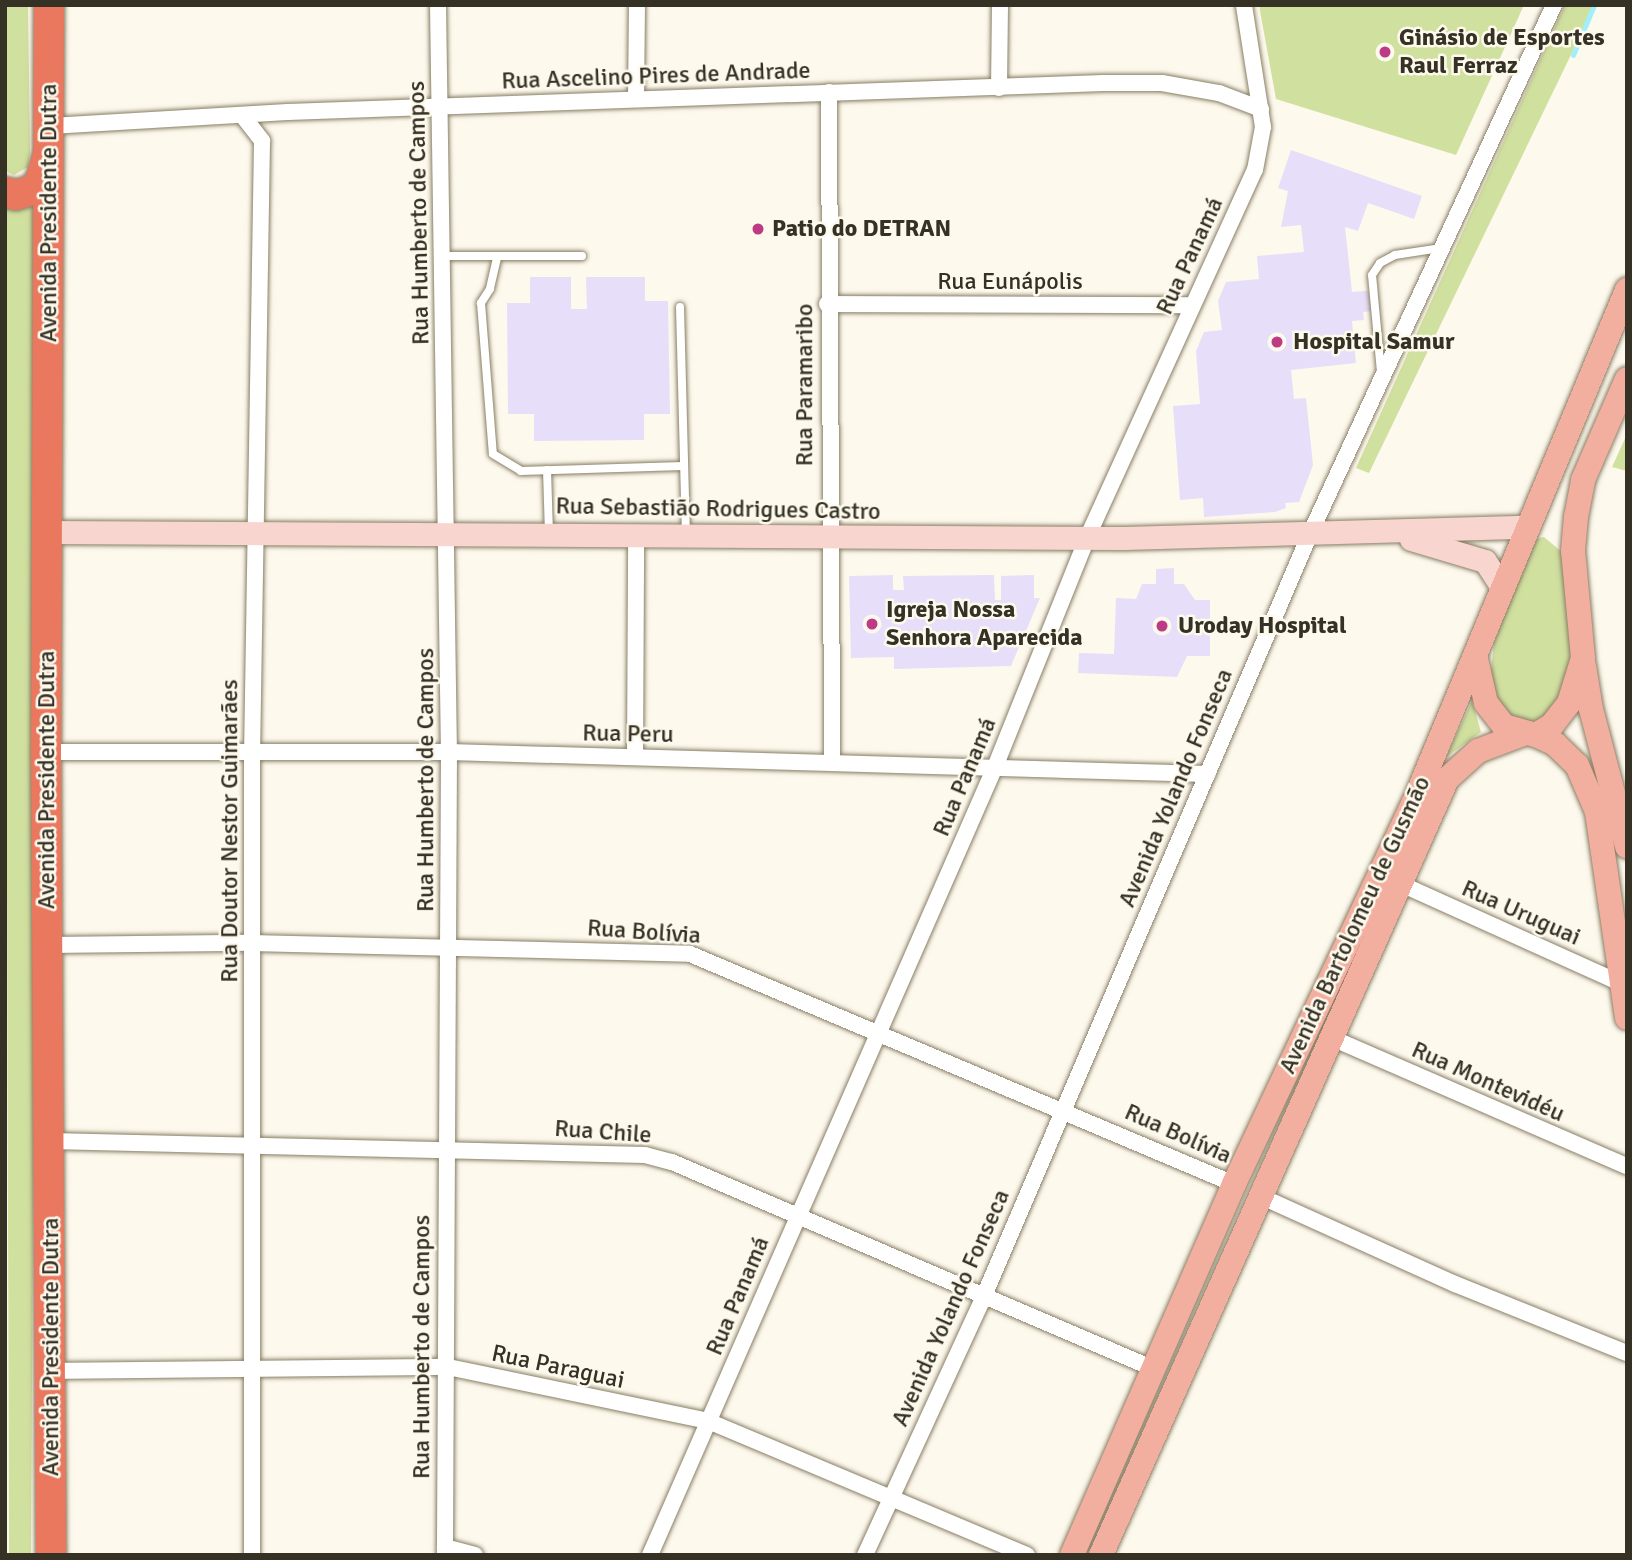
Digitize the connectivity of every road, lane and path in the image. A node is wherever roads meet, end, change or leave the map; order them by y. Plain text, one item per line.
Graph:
1 (49, 5) edge
2 (438, 5) edge
3 (637, 5) edge
4 (1000, 5) edge
5 (1244, 5) edge
6 (1555, 5) edge
7 (999, 88) junction
8 (828, 92) junction
9 (636, 99) junction
10 (440, 108) junction
11 (1261, 109) junction
12 (243, 115) junction
13 (50, 135) junction
14 (5, 192) edge
15 (1443, 248) junction
16 (442, 256) junction
17 (582, 256) dead end
18 (497, 258) junction
19 (1627, 289) edge
20 (827, 304) junction
21 (1192, 305) junction
22 (680, 307) dead end
23 (1627, 379) edge
24 (1382, 382) junction
25 (683, 466) junction
26 (547, 470) junction
27 (1525, 527) junction
28 (48, 532) junction
29 (446, 533) junction
30 (549, 533) junction
31 (1387, 533) junction
32 (636, 534) junction
33 (686, 534) junction
34 (1310, 534) junction
35 (258, 535) junction
36 (828, 536) junction
37 (1087, 538) junction
38 (1502, 587) junction
39 (1583, 658) junction
40 (1476, 659) junction
41 (1530, 734) junction
42 (46, 752) junction
43 (449, 752) junction
44 (252, 754) junction
45 (635, 757) junction
46 (832, 761) junction
47 (995, 767) junction
48 (1208, 774) junction
49 (1627, 846) edge
50 (1401, 884) junction
51 (251, 943) junction
52 (48, 945) junction
53 (449, 948) junction
54 (1622, 984) junction
55 (1627, 1018) edge
56 (881, 1032) junction
57 (1332, 1038) junction
58 (1062, 1108) junction
59 (50, 1141) junction
60 (251, 1148) junction
61 (444, 1149) junction
62 (1627, 1166) edge
63 (1234, 1184) junction
64 (1260, 1196) junction
65 (797, 1216) junction
66 (984, 1296) junction
67 (1627, 1353) edge
68 (448, 1367) junction
69 (1152, 1368) junction
70 (251, 1370) junction
71 (52, 1371) junction
72 (708, 1421) junction
73 (892, 1496) junction
74 (445, 1551) edge
75 (51, 1555) edge
76 (252, 1555) edge
77 (475, 1555) edge
78 (650, 1555) edge
79 (865, 1555) edge
80 (1027, 1555) edge
81 (1072, 1555) edge
82 (1101, 1555) edge

1 - 13 highway, Avenida Presidente Dutra
2 - 10 street, Rua Humberto de Campos
3 - 9 street
4 - 7 street
5 - 11 street, Rua Panamá
6 - 15 street, Avenida Yolando Fonseca
7 - 8 street, Rua Ascelino Pires de Andrade
7 - 11 street, Rua Ascelino Pires de Andrade
8 - 9 street, Rua Ascelino Pires de Andrade
8 - 20 street, Rua Paramaribo
9 - 10 street, Rua Ascelino Pires de Andrade
10 - 12 street, Rua Ascelino Pires de Andrade
10 - 16 street, Rua Humberto de Campos
11 - 21 street, Rua Panamá
12 - 13 street, Rua Ascelino Pires de Andrade
12 - 35 street, Rua Doutor Nestor Guimarães
13 - 14 highway
13 - 28 highway, Avenida Presidente Dutra
15 - 24 street, Avenida Yolando Fonseca
15 - 24 lane
16 - 18 lane
16 - 29 street, Rua Humberto de Campos
17 - 18 lane
18 - 26 lane
19 - 27 main road, Avenida Bartolomeu de Gusmão
20 - 21 street, Rua Eunápolis
20 - 36 street, Rua Paramaribo
21 - 37 street, Rua Panamá
22 - 25 lane
23 - 39 main road
24 - 34 street, Avenida Yolando Fonseca
25 - 26 lane
25 - 33 lane
26 - 30 lane
27 - 31 street, Rua Sebastião Rodrigues Castro
27 - 38 main road, Avenida Bartolomeu de Gusmão
28 - 35 street, Rua Sebastião Rodrigues Castro
28 - 42 highway, Avenida Presidente Dutra
29 - 30 street, Rua Sebastião Rodrigues Castro
29 - 35 street, Rua Sebastião Rodrigues Castro
29 - 43 street, Rua Humberto de Campos
30 - 32 street, Rua Sebastião Rodrigues Castro
31 - 34 street, Rua Sebastião Rodrigues Castro
31 - 38 street, Rua Sebastião Rodrigues Castro
32 - 33 street, Rua Sebastião Rodrigues Castro
32 - 45 street
33 - 36 street, Rua Sebastião Rodrigues Castro
34 - 37 street, Rua Sebastião Rodrigues Castro
34 - 48 street, Avenida Yolando Fonseca
35 - 44 street, Rua Doutor Nestor Guimarães
36 - 37 street, Rua Sebastião Rodrigues Castro
36 - 46 street, Rua Paramaribo
37 - 47 street, Rua Panamá
38 - 40 main road, Avenida Bartolomeu de Gusmão
39 - 41 main road
39 - 49 main road
40 - 41 main road
40 - 63 main road, Avenida Bartolomeu de Gusmão
41 - 50 main road, Avenida Bartolomeu de Gusmão
41 - 54 main road
42 - 44 street, Rua Peru
42 - 52 highway, Avenida Presidente Dutra
43 - 44 street, Rua Peru
43 - 45 street, Rua Peru
43 - 53 street, Rua Humberto de Campos
44 - 51 street, Rua Doutor Nestor Guimarães
45 - 46 street, Rua Peru
46 - 47 street, Rua Peru
47 - 48 street, Rua Peru
47 - 56 street, Rua Panamá
48 - 58 street, Avenida Yolando Fonseca
50 - 54 street, Rua Uruguai
50 - 57 main road, Avenida Bartolomeu de Gusmão
51 - 52 street, Rua Bolívia
51 - 53 street, Rua Bolívia
51 - 60 street, Rua Doutor Nestor Guimarães
52 - 59 highway, Avenida Presidente Dutra
53 - 56 street, Rua Bolívia
53 - 61 street, Rua Humberto de Campos
54 - 55 main road
56 - 58 street, Rua Bolívia
56 - 65 street, Rua Panamá
57 - 62 street, Rua Montevidéu
57 - 64 main road, Avenida Bartolomeu de Gusmão
58 - 63 street, Rua Bolívia
58 - 66 street, Avenida Yolando Fonseca
59 - 60 street, Rua Chile
59 - 71 highway, Avenida Presidente Dutra
60 - 61 street, Rua Chile
60 - 70 street, Rua Doutor Nestor Guimarães
61 - 65 street, Rua Chile
61 - 68 street, Rua Humberto de Campos
63 - 69 main road, Avenida Bartolomeu de Gusmão
64 - 67 street
64 - 82 main road, Avenida Bartolomeu de Gusmão
65 - 66 street, Rua Chile
65 - 72 street, Rua Panamá
66 - 69 street, Rua Chile
66 - 73 street, Avenida Yolando Fonseca
68 - 70 street, Rua Paraguai
68 - 72 street, Rua Paraguai
68 - 74 street, Rua Humberto de Campos
69 - 81 main road, Avenida Bartolomeu de Gusmão
70 - 71 street, Rua Paraguai
70 - 76 street, Rua Doutor Nestor Guimarães
71 - 75 highway, Avenida Presidente Dutra
72 - 73 street, Rua Paraguai
72 - 78 street, Rua Panamá
73 - 79 street, Avenida Yolando Fonseca
73 - 80 street, Rua Paraguai
74 - 77 street

